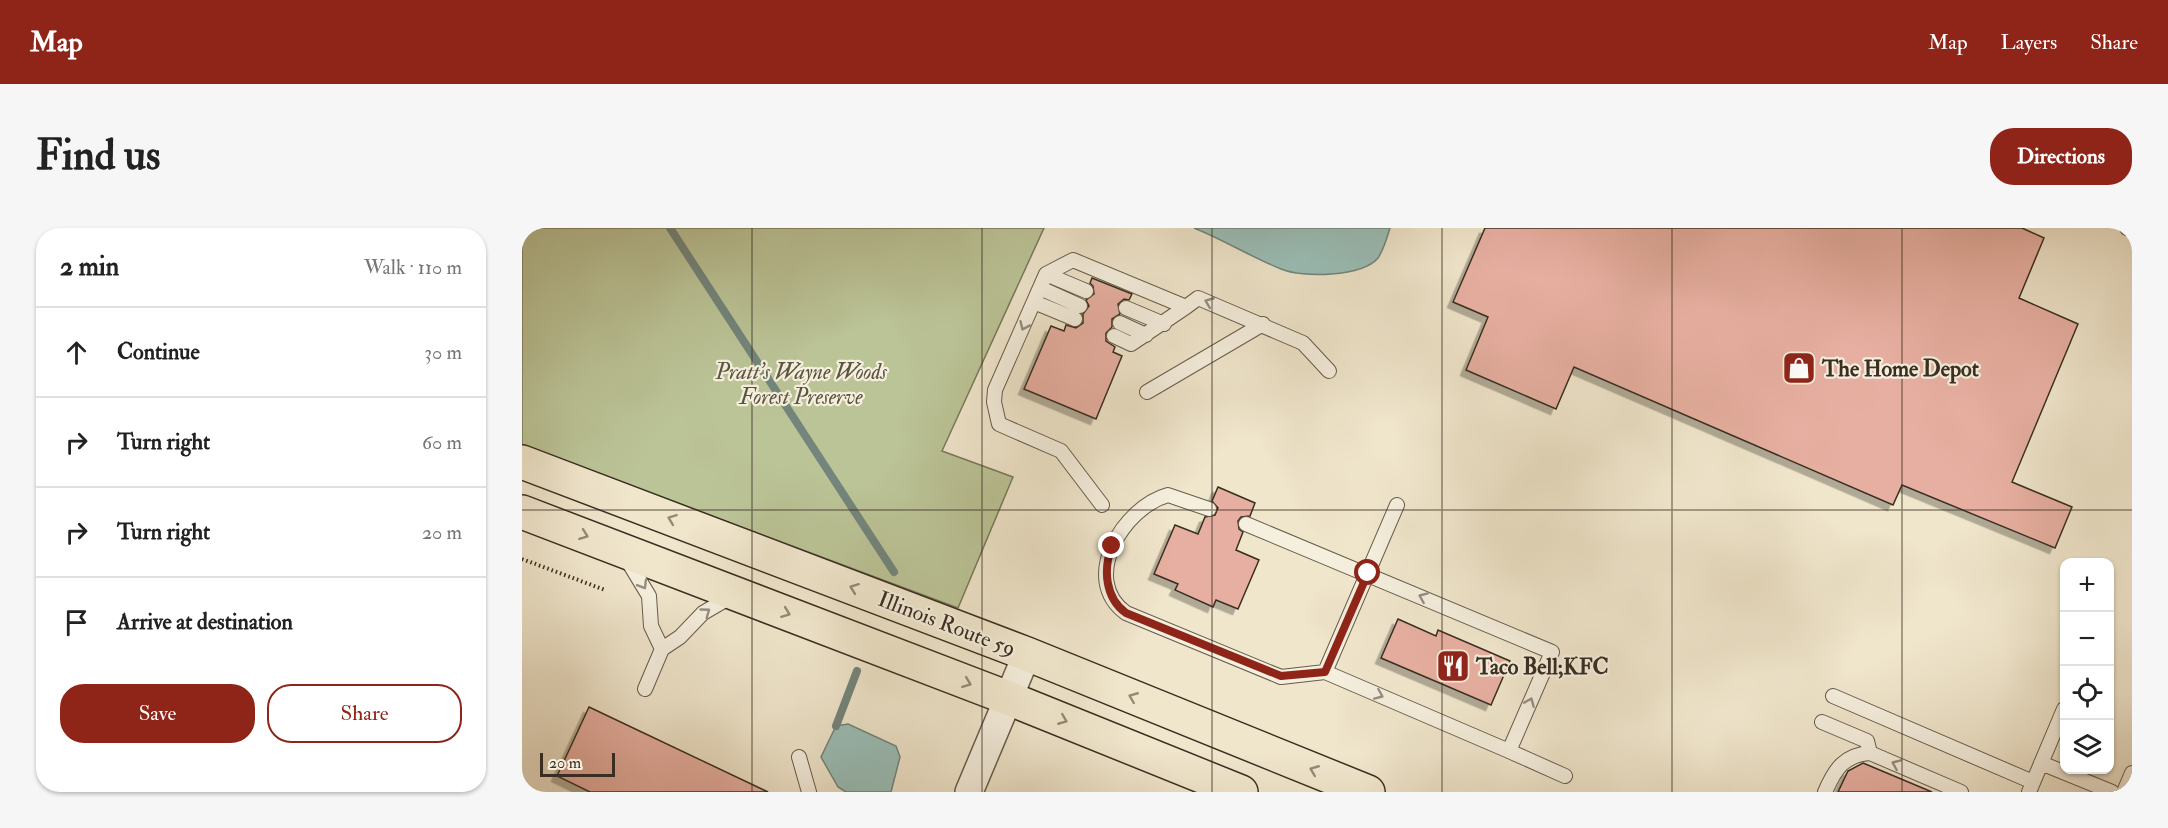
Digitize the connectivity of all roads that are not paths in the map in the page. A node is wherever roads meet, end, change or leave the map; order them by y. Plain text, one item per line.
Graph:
1 (2127, 228) edge
2 (2132, 230) edge
3 (1046, 274) junction
4 (1040, 288) junction
5 (1086, 291) dead end
6 (1034, 302) junction
7 (1080, 306) dead end
8 (1186, 307) junction
9 (1126, 308) dead end
10 (1075, 319) dead end
11 (1164, 324) junction
12 (1263, 324) junction
13 (1117, 330) dead end
14 (1329, 371) dead end
15 (1147, 392) dead end
16 (522, 462) edge
17 (1102, 505) dead end
18 (1397, 505) dead end
19 (1209, 509) dead end
20 (522, 512) edge
21 (1246, 524) dead end
22 (621, 549) junction
23 (1368, 573) junction
24 (737, 594) junction
25 (662, 650) junction
26 (1027, 654) junction
27 (1325, 672) junction
28 (645, 689) dead end
29 (1833, 696) dead end
30 (1008, 698) junction
31 (2060, 718) edge
32 (1822, 722) dead end
33 (1509, 752) junction
34 (1870, 753) junction
35 (799, 758) dead end
36 (2041, 763) junction
37 (2132, 773) edge
38 (1566, 776) dead end
39 (2031, 787) edge
40 (809, 792) edge
41 (969, 792) edge
42 (1241, 792) edge
43 (1368, 792) edge
44 (1825, 792) edge
45 (1961, 792) edge
46 (2112, 792) edge
47 (2124, 792) edge

1 - 2 lane
3 - 4 lane
3 - 5 lane
3 - 8 lane
4 - 6 lane
4 - 7 lane
6 - 10 lane
6 -> 17 lane
8 - 11 lane
12 -> 8 lane
9 - 11 lane
11 - 13 lane
12 - 14 lane
12 - 15 lane
26 -> 16 main road, Illinois Route 59
18 - 23 lane
19 - 27 lane
20 -> 22 main road
21 - 23 lane
22 - 24 main road
22 -> 25 lane
23 - 27 lane
33 -> 23 lane
25 -> 24 lane
24 -> 30 main road
25 - 28 lane
26 - 30 street
43 -> 26 main road, Illinois Route 59
27 -> 33 lane
29 - 39 lane
30 - 41 street
30 -> 42 main road
31 - 36 lane
32 - 34 lane
33 - 38 lane
34 - 44 lane
45 -> 34 lane
35 - 40 lane
36 - 39 lane
36 - 46 lane
37 - 47 lane

